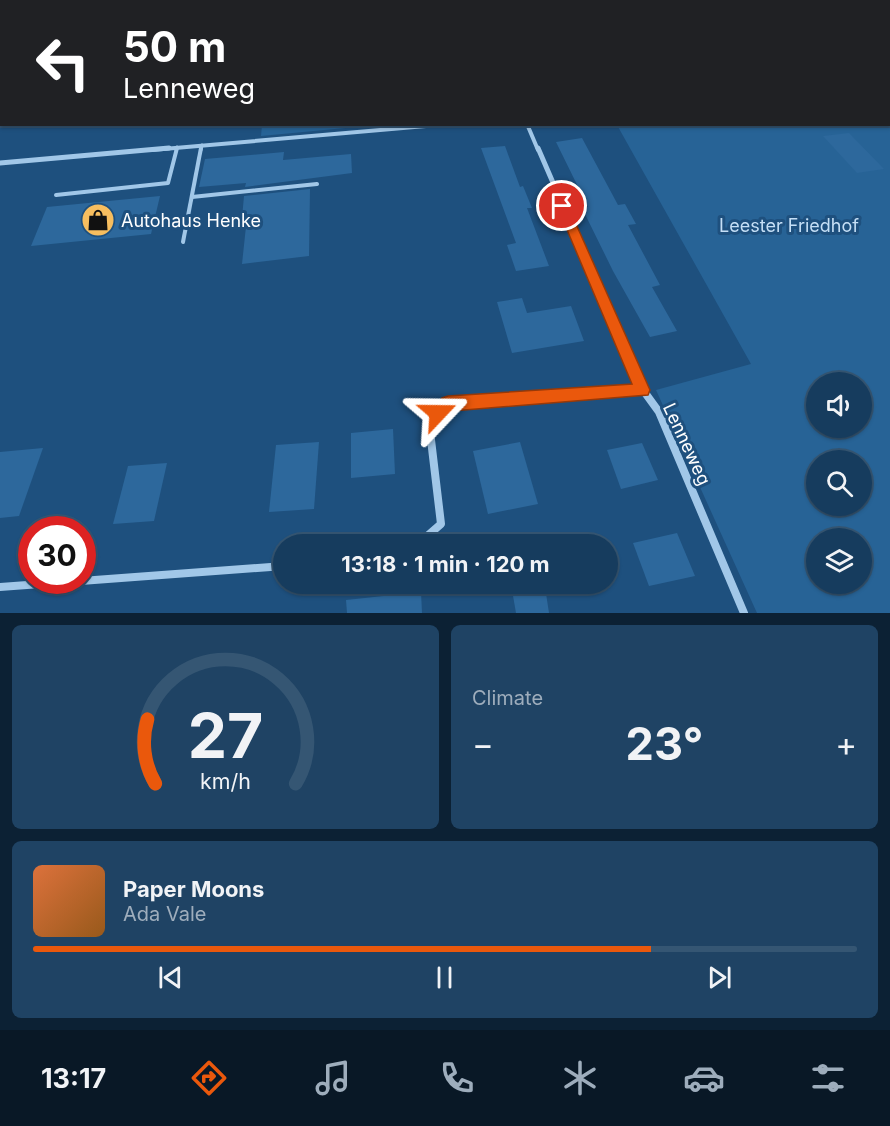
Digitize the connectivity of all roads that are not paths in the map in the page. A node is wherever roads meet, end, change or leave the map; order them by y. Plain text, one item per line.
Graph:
1 (425, 126) edge
2 (528, 126) edge
3 (202, 145) junction
4 (177, 147) junction
5 (0, 163) edge
6 (317, 184) dead end
7 (56, 195) dead end
8 (192, 197) junction
9 (183, 242) dead end
10 (643, 390) junction
11 (430, 534) edge
12 (273, 567) edge
13 (0, 586) edge
14 (744, 613) edge

1 - 3 street
2 - 10 street, Lenneweg
3 - 4 street
3 - 8 lane
4 - 5 street
4 - 7 lane
6 - 8 lane
8 - 9 lane
10 - 11 street
10 - 14 street, Lenneweg
12 - 13 street

